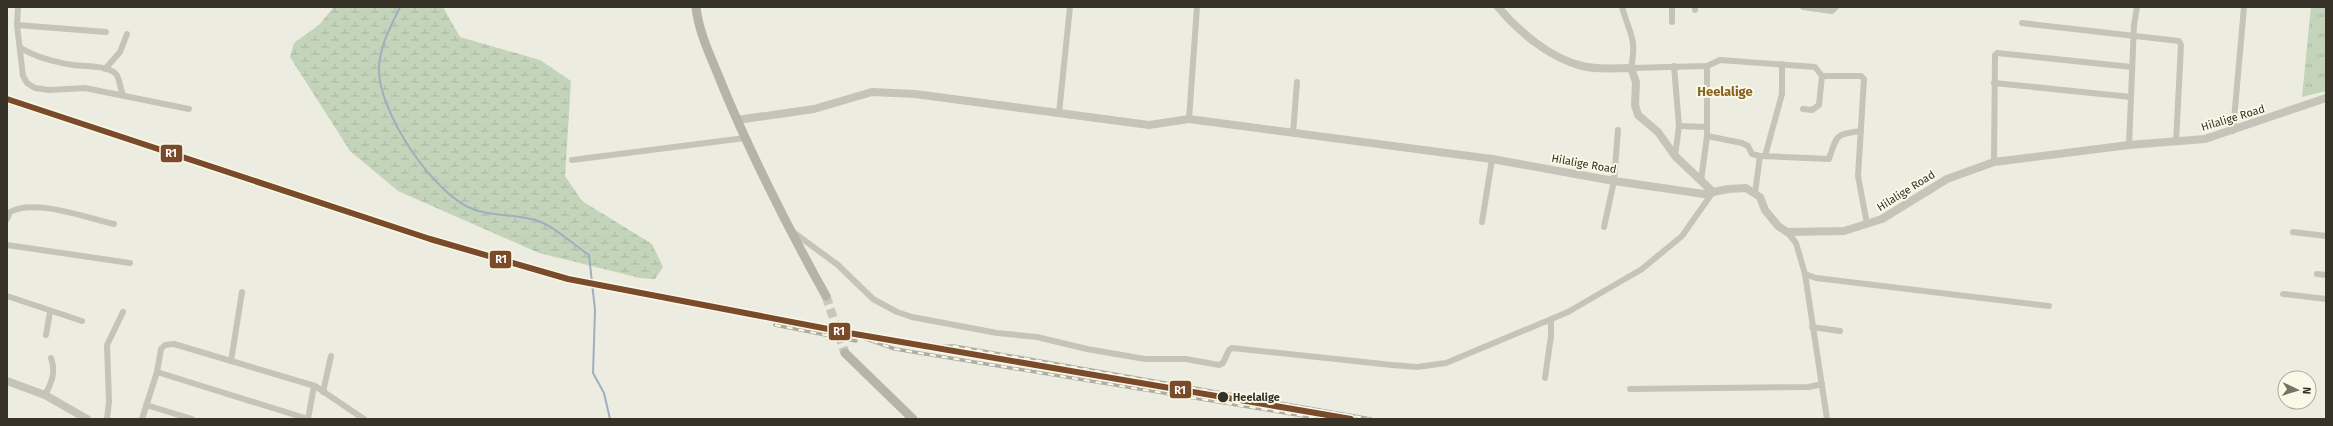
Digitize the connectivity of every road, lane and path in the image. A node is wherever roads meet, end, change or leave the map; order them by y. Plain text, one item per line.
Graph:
1 (18, 7) edge
2 (696, 7) edge
3 (1070, 7) edge
4 (1197, 7) edge
5 (1498, 7) edge
6 (1622, 7) edge
7 (1672, 7) edge
8 (1803, 7) edge
9 (2137, 7) edge
10 (2244, 7) edge
11 (1834, 8) edge
12 (1672, 22) dead end
13 (2022, 23) dead end
14 (17, 25) junction
15 (106, 32) dead end
16 (127, 34) dead end
17 (2133, 35) junction
18 (21, 48) junction
19 (1782, 64) junction
20 (1674, 66) junction
21 (1707, 66) junction
22 (2132, 67) junction
23 (1631, 68) junction
24 (105, 69) junction
25 (1822, 76) junction
26 (1297, 82) dead end
27 (1994, 83) junction
28 (123, 95) junction
29 (2131, 97) junction
30 (2326, 98) edge
31 (189, 109) dead end
32 (1803, 109) dead end
33 (1059, 113) junction
34 (1189, 119) junction
35 (737, 120) junction
36 (1679, 126) junction
37 (1706, 128) junction
38 (1618, 130) dead end
39 (1861, 131) junction
40 (2233, 131) junction
41 (1293, 133) junction
42 (1707, 136) junction
43 (745, 138) junction
44 (2176, 142) junction
45 (2129, 145) junction
46 (1675, 156) junction
47 (1762, 156) junction
48 (1492, 159) junction
49 (572, 160) dead end
50 (1994, 162) junction
51 (1614, 181) junction
52 (1701, 181) junction
53 (1713, 192) junction
54 (1755, 193) junction
55 (7, 220) edge
56 (1482, 222) dead end
57 (114, 224) dead end
58 (1867, 224) junction
59 (1604, 227) dead end
60 (787, 228) junction
61 (1787, 232) junction
62 (2293, 232) dead end
63 (2326, 236) edge
64 (7, 245) edge
65 (130, 263) dead end
66 (1805, 274) junction
67 (2317, 274) dead end
68 (2326, 275) edge
69 (242, 292) dead end
70 (2283, 294) dead end
71 (7, 296) edge
72 (826, 296) tunnel mouth
73 (2326, 299) edge
74 (2049, 306) dead end
75 (50, 312) junction
76 (123, 312) dead end
77 (1551, 320) junction
78 (82, 321) dead end
79 (1812, 328) junction
80 (1840, 331) dead end
81 (46, 335) dead end
82 (845, 353) tunnel mouth
83 (331, 356) dead end
84 (51, 358) dead end
85 (231, 361) junction
86 (157, 372) junction
87 (1545, 378) dead end
88 (7, 381) edge
89 (1822, 384) junction
90 (314, 386) junction
91 (1630, 389) dead end
92 (323, 392) junction
93 (45, 395) junction
94 (146, 405) junction
95 (75, 416) edge
96 (87, 419) edge
97 (107, 419) edge
98 (142, 419) edge
99 (192, 419) edge
100 (308, 419) edge
101 (364, 419) edge
102 (913, 419) edge
103 (1828, 419) edge

1 - 14 street
2 - 35 main road
3 - 33 street
4 - 34 street
5 - 23 street
6 - 23 street
7 - 12 street
8 - 11 street
9 - 17 street
10 - 40 street
13 - 17 street
14 - 15 street
14 - 18 street
16 - 24 street
17 - 22 street
17 - 44 street
18 - 24 street
18 - 28 street
19 - 21 street
19 - 25 street
19 - 47 street
20 - 21 street
20 - 23 street
20 - 36 street
21 - 37 street
22 - 27 street
22 - 29 street
23 - 46 street
24 - 28 street
25 - 32 street
25 - 39 street
26 - 41 street
27 - 29 street
27 - 50 street
28 - 31 street
29 - 45 street
30 - 40 street, Hilalige Road
33 - 34 street, Hilalige Road
33 - 35 street, Hilalige Road
34 - 41 street, Hilalige Road
35 - 43 main road
36 - 37 street
36 - 46 street
37 - 42 street
38 - 51 street
39 - 47 street
39 - 58 street
40 - 44 street, Hilalige Road
41 - 48 street, Hilalige Road
42 - 47 street
42 - 52 street
43 - 49 street
43 - 60 main road
44 - 45 street, Hilalige Road
45 - 50 street, Hilalige Road
46 - 52 street
47 - 54 street
48 - 51 street, Hilalige Road
48 - 56 street
50 - 58 street, Hilalige Road
51 - 53 street, Hilalige Road
51 - 59 street
52 - 53 street
53 - 54 street, Hilalige Road
53 - 77 street
54 - 61 street
55 - 57 street
58 - 61 street, Hilalige Road
60 - 72 main road
60 - 77 street
61 - 66 street
62 - 63 street
64 - 65 street
66 - 74 street
66 - 79 street
67 - 68 street
69 - 85 street
70 - 73 street
71 - 75 street
75 - 78 street
75 - 81 street
76 - 97 street
77 - 87 street
79 - 80 street
79 - 89 street
82 - 102 main road
83 - 92 street
84 - 93 street
85 - 86 street
85 - 90 street
86 - 94 street
86 - 100 street
88 - 93 street
89 - 91 street
89 - 103 street
90 - 92 street
90 - 100 street
92 - 101 street
93 - 95 street
94 - 98 street
94 - 99 street
95 - 96 street

